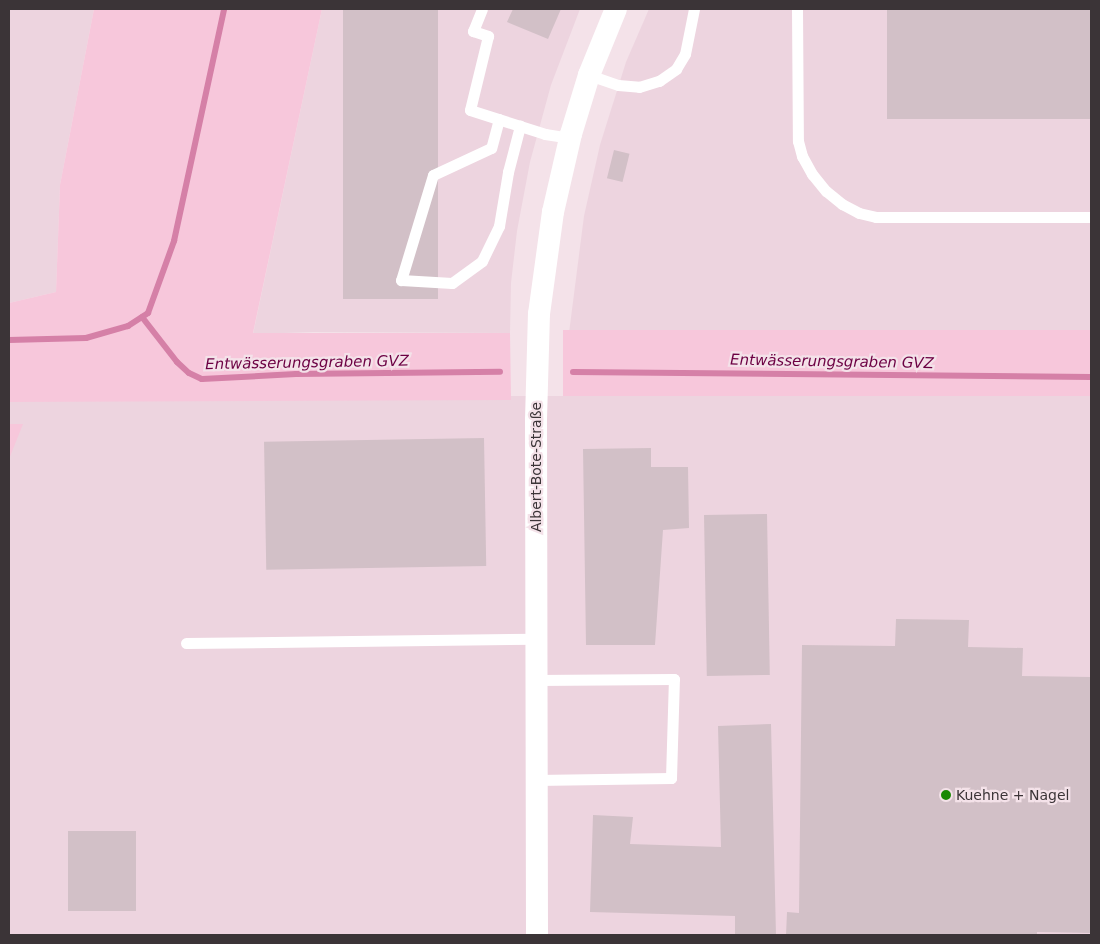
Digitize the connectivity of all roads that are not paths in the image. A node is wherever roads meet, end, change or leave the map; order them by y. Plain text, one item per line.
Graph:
1 (482, 9) edge
2 (616, 9) edge
3 (694, 9) edge
4 (798, 9) edge
5 (590, 75) junction
6 (499, 119) junction
7 (520, 126) junction
8 (570, 138) junction
9 (1091, 217) edge
10 (536, 639) junction
11 (186, 643) dead end
12 (536, 680) junction
13 (536, 780) junction
14 (536, 935) edge

1 - 6 lane
2 - 5 street, Albert-Bote-Straße
3 - 5 lane
4 - 9 lane
5 - 8 street, Albert-Bote-Straße
6 - 7 lane
6 - 7 lane
7 - 8 lane
8 - 10 street, Albert-Bote-Straße
10 - 11 lane
10 - 12 street, Albert-Bote-Straße
12 - 13 street, Albert-Bote-Straße
12 - 13 lane
13 - 14 street, Albert-Bote-Straße

